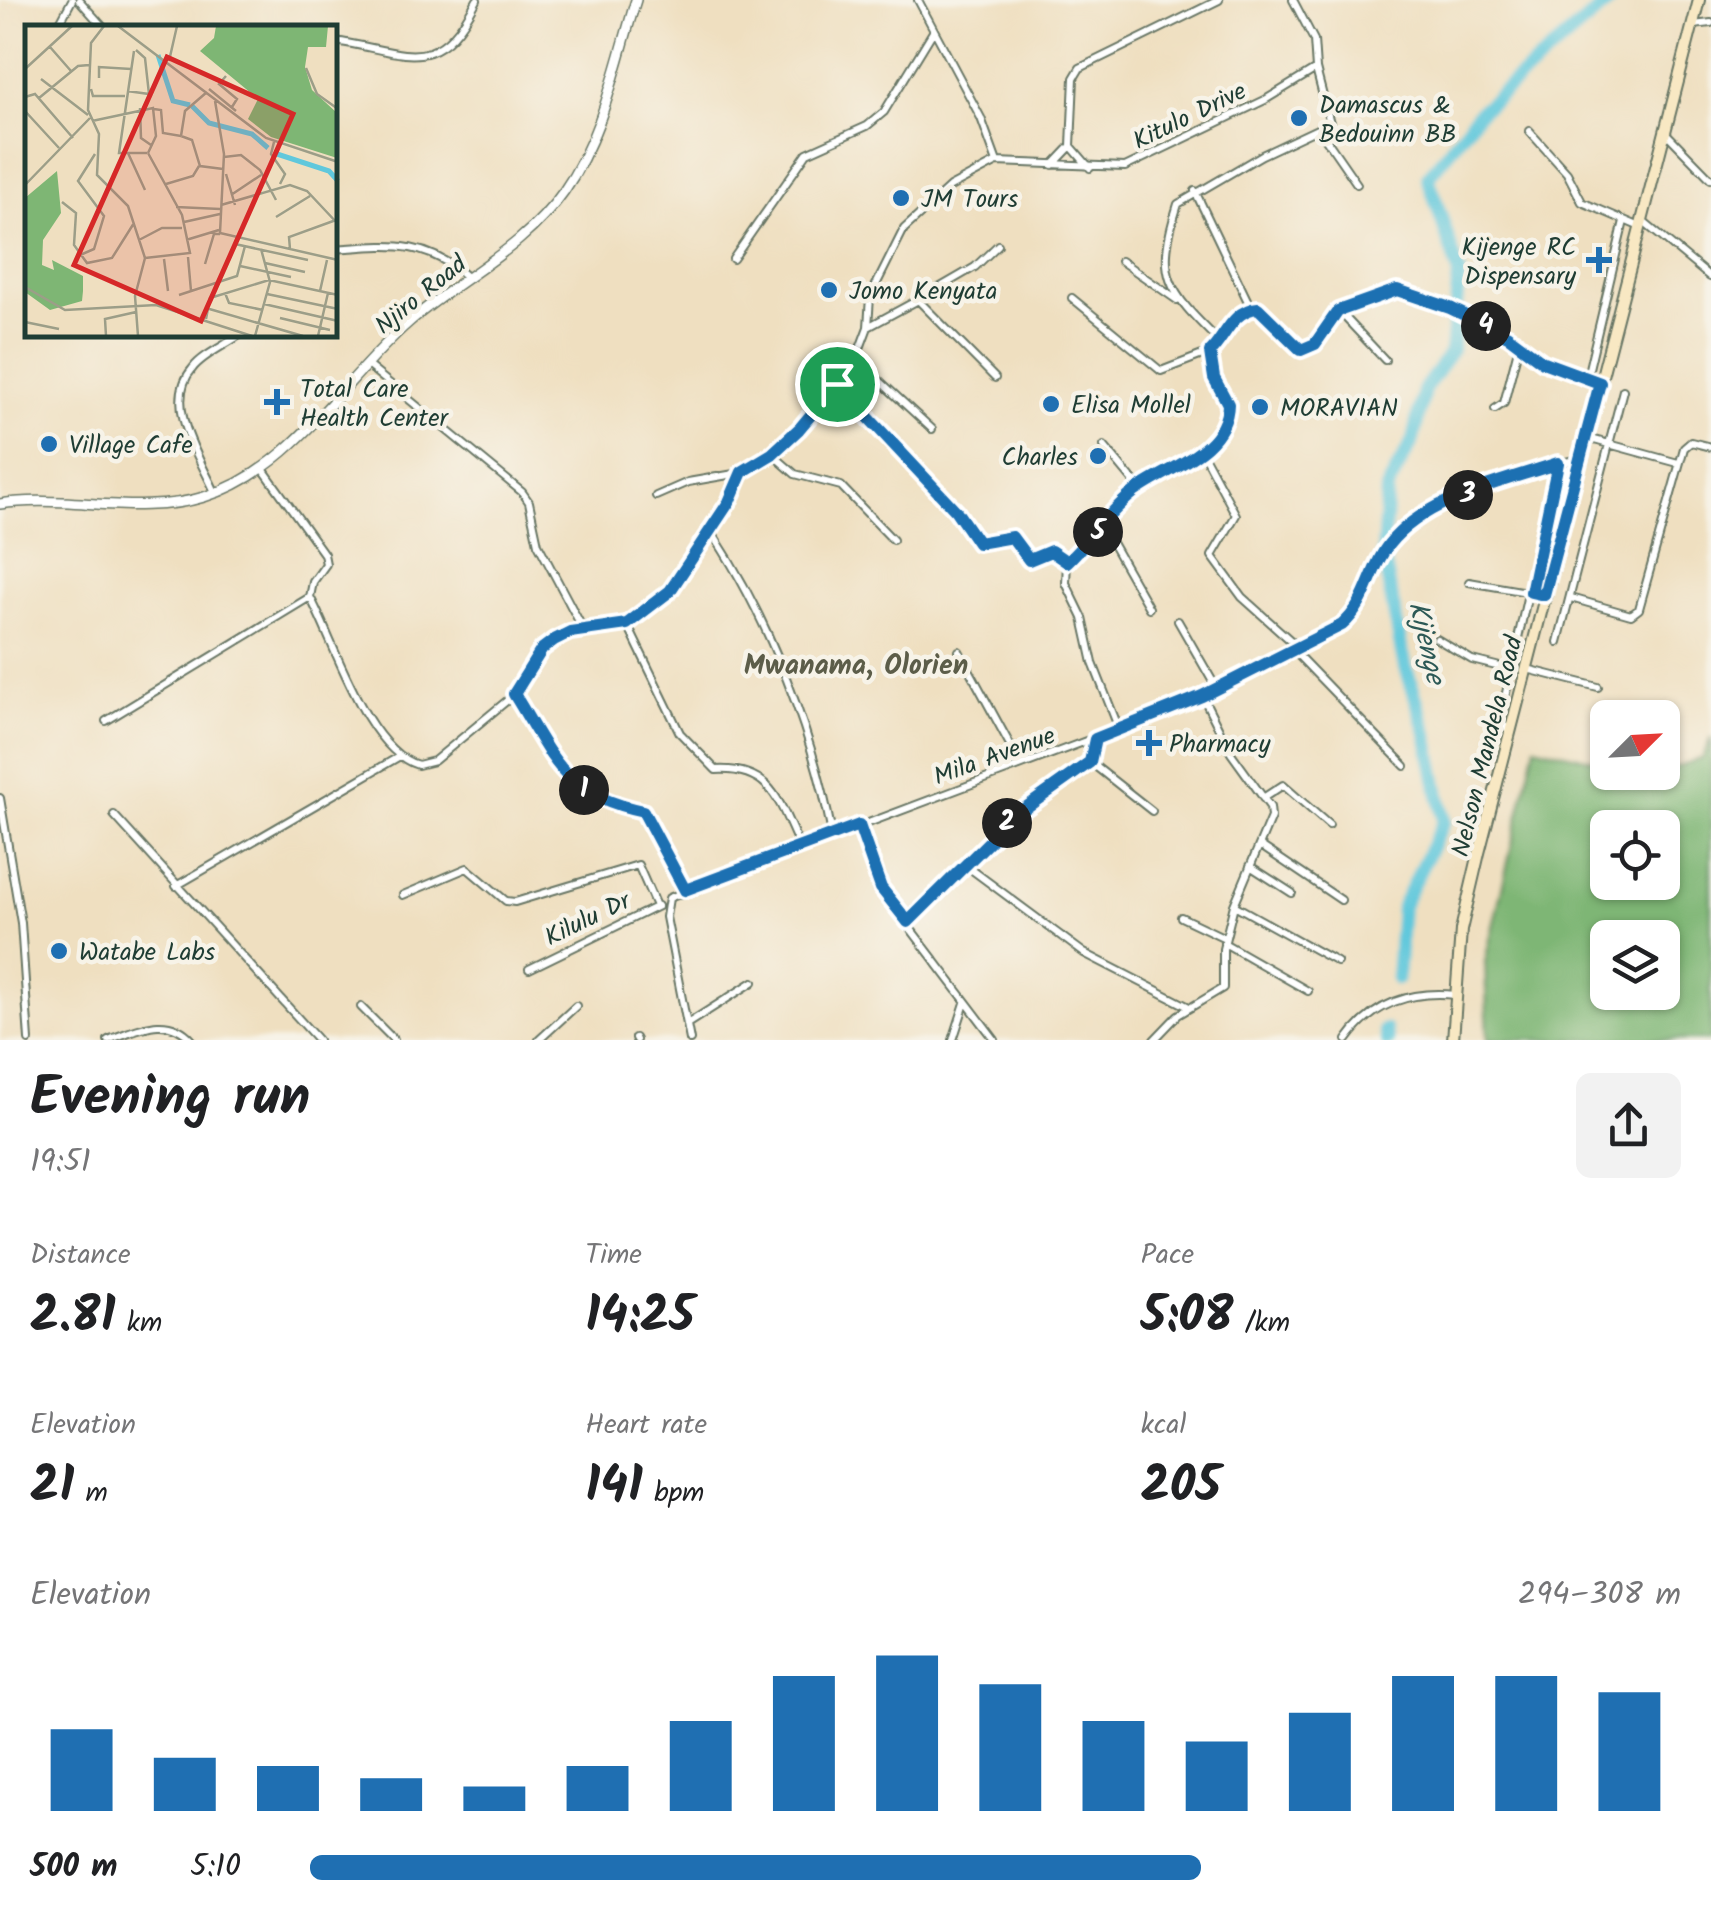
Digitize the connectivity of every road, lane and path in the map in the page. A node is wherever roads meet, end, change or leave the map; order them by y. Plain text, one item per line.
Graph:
1 (75, 0) edge
2 (477, 0) edge
3 (636, 0) edge
4 (918, 0) edge
5 (1219, 0) edge
6 (1293, 0) edge
7 (1699, 0) edge
8 (1711, 24) edge
9 (59, 25) edge
10 (101, 25) edge
11 (1694, 25) junction
12 (934, 30) junction
13 (338, 41) edge
14 (1316, 69) junction
15 (1319, 130) junction
16 (1529, 131) dead end
17 (1665, 132) junction
18 (1072, 146) junction
19 (997, 162) junction
20 (1054, 165) junction
21 (1090, 168) junction
22 (1711, 179) edge
23 (1357, 184) dead end
24 (1194, 192) junction
25 (1624, 221) junction
26 (1639, 223) junction
27 (998, 245) dead end
28 (338, 249) edge
29 (734, 259) dead end
30 (1120, 261) dead end
31 (1710, 277) edge
32 (469, 279) junction
33 (1072, 298) dead end
34 (918, 300) junction
35 (1177, 301) junction
36 (1251, 308) junction
37 (1338, 311) junction
38 (868, 327) junction
39 (235, 338) edge
40 (1218, 340) junction
41 (1519, 345) junction
42 (1210, 352) junction
43 (856, 358) junction
44 (1385, 360) dead end
45 (367, 365) junction
46 (1587, 377) junction
47 (995, 378) dead end
48 (1600, 383) junction
49 (837, 384) junction
50 (1623, 390) dead end
51 (1495, 409) dead end
52 (932, 429) dead end
53 (1587, 438) junction
54 (1104, 446) dead end
55 (1612, 446) junction
56 (1711, 447) edge
57 (1201, 450) junction
58 (772, 454) junction
59 (1582, 459) junction
60 (1558, 463) junction
61 (1678, 463) junction
62 (263, 469) junction
63 (742, 472) junction
64 (1139, 488) junction
65 (216, 493) junction
66 (656, 496) dead end
67 (0, 504) edge
68 (712, 524) junction
69 (1104, 527) junction
70 (893, 540) dead end
71 (1067, 562) junction
72 (1469, 582) dead end
73 (1531, 592) junction
74 (1544, 595) junction
75 (310, 597) junction
76 (1571, 598) junction
77 (1150, 608) dead end
78 (1178, 621) dead end
79 (627, 624) junction
80 (583, 630) junction
81 (1437, 639) dead end
82 (1558, 642) dead end
83 (1296, 650) junction
84 (959, 652) dead end
85 (1526, 669) junction
86 (1512, 670) junction
87 (1598, 687) dead end
88 (1218, 690) junction
89 (514, 694) junction
90 (1202, 696) junction
91 (106, 721) dead end
92 (1119, 728) junction
93 (1508, 731) junction
94 (1095, 739) junction
95 (400, 756) junction
96 (1090, 762) junction
97 (1021, 766) junction
98 (1405, 766) dead end
99 (0, 798) edge
100 (1264, 798) junction
101 (1152, 812) dead end
102 (114, 815) dead end
103 (859, 825) junction
104 (1329, 825) dead end
105 (832, 834) junction
106 (1261, 846) junction
107 (800, 847) junction
108 (964, 864) junction
109 (1250, 866) junction
110 (176, 886) junction
111 (685, 890) junction
112 (1292, 893) dead end
113 (404, 896) dead end
114 (1342, 900) dead end
115 (1234, 905) junction
116 (660, 906) junction
117 (1180, 917) dead end
118 (908, 922) junction
119 (1225, 941) junction
120 (1336, 962) dead end
121 (529, 969) dead end
122 (753, 982) dead end
123 (1308, 991) dead end
124 (1456, 995) junction
125 (966, 1002) junction
126 (360, 1006) dead end
127 (576, 1006) dead end
128 (1189, 1007) junction
129 (687, 1024) junction
130 (28, 1040) edge
131 (108, 1040) edge
132 (192, 1040) edge
133 (318, 1040) edge
134 (394, 1040) edge
135 (539, 1040) edge
136 (690, 1040) edge
137 (953, 1040) edge
138 (995, 1040) edge
139 (1154, 1040) edge
140 (1347, 1040) edge
141 (1453, 1040) edge

1 - 9 street
1 - 10 street
2 - 13 street
3 - 32 street, Njiro Road
4 - 12 street
5 - 18 street
6 - 14 street
7 - 11 main road, Nelson Mandela Road
8 - 11 street
11 - 17 main road, Nelson Mandela Road
12 - 19 street
12 - 29 street
14 - 15 street
14 - 21 street, Kitulo Drive
15 - 23 street
15 - 24 street
16 - 25 street
17 - 22 street
17 - 26 main road, Nelson Mandela Road
18 - 20 street
18 - 21 street
19 - 20 street, Kitulo Drive
19 - 38 street
20 - 21 street, Kitulo Drive
24 - 35 street
24 - 36 street
25 - 26 street
25 - 46 street
26 - 31 street
26 - 48 main road, Nelson Mandela Road
27 - 34 street
28 - 32 street
30 - 35 street
32 - 45 street, Njiro Road
33 - 42 street
34 - 38 street
34 - 47 street
35 - 40 street
36 - 37 street
36 - 40 street
37 - 41 street
37 - 44 street
38 - 43 street
39 - 65 street
40 - 42 street
41 - 46 street
41 - 51 street
42 - 57 street
43 - 49 street
43 - 52 street
45 - 62 street, Njiro Road
45 - 80 street
46 - 48 street
48 - 53 main road, Nelson Mandela Road
49 - 58 street
49 - 71 street
50 - 55 street
53 - 55 street
53 - 59 main road, Nelson Mandela Road
54 - 64 street
55 - 61 street
55 - 76 street
56 - 61 street
57 - 64 street
57 - 83 street
58 - 63 street
58 - 70 street
59 - 60 street, Mila Avenue
59 - 74 main road, Nelson Mandela Road
60 - 73 street
60 - 83 street, Mila Avenue
61 - 76 street
62 - 65 street, Njiro Road
62 - 75 street
63 - 66 street
63 - 68 street
64 - 69 street
65 - 67 street, Njiro Road
68 - 79 street
68 - 105 street
69 - 71 street
69 - 77 street
71 - 92 street
72 - 73 street
73 - 74 street
73 - 86 street
74 - 85 main road, Nelson Mandela Road
75 - 91 street
75 - 95 street
76 - 82 street
78 - 88 street
79 - 80 street
79 - 107 street
80 - 89 street
81 - 86 street
83 - 88 street, Mila Avenue
83 - 98 street
84 - 97 street
85 - 87 street
85 - 93 main road, Nelson Mandela Road
86 - 93 street
88 - 90 street, Mila Avenue
89 - 95 street
89 - 111 street
90 - 92 street, Mila Avenue
90 - 100 street
92 - 94 street, Mila Avenue
93 - 124 main road, Nelson Mandela Road
94 - 96 street
94 - 97 street, Mila Avenue
95 - 110 street
96 - 101 street
96 - 108 street
97 - 103 street, Mila Avenue
99 - 130 street
100 - 104 street
100 - 106 street
102 - 110 street
103 - 105 street, Mila Avenue
103 - 118 street
105 - 107 street, Mila Avenue
106 - 109 street
106 - 114 street
107 - 111 street, Mila Avenue
108 - 118 street
108 - 128 street
109 - 112 street
109 - 115 street
110 - 133 street
111 - 116 street, Mila Avenue
113 - 116 street
115 - 119 street
115 - 120 street
116 - 121 street, Kilulu Dr
116 - 129 street
117 - 119 street
118 - 125 street
119 - 123 street
119 - 128 street
122 - 129 street
124 - 140 street
124 - 141 main road, Nelson Mandela Road
125 - 137 street
125 - 138 street
126 - 134 street
127 - 135 street
128 - 139 street
129 - 136 street
131 - 132 street

